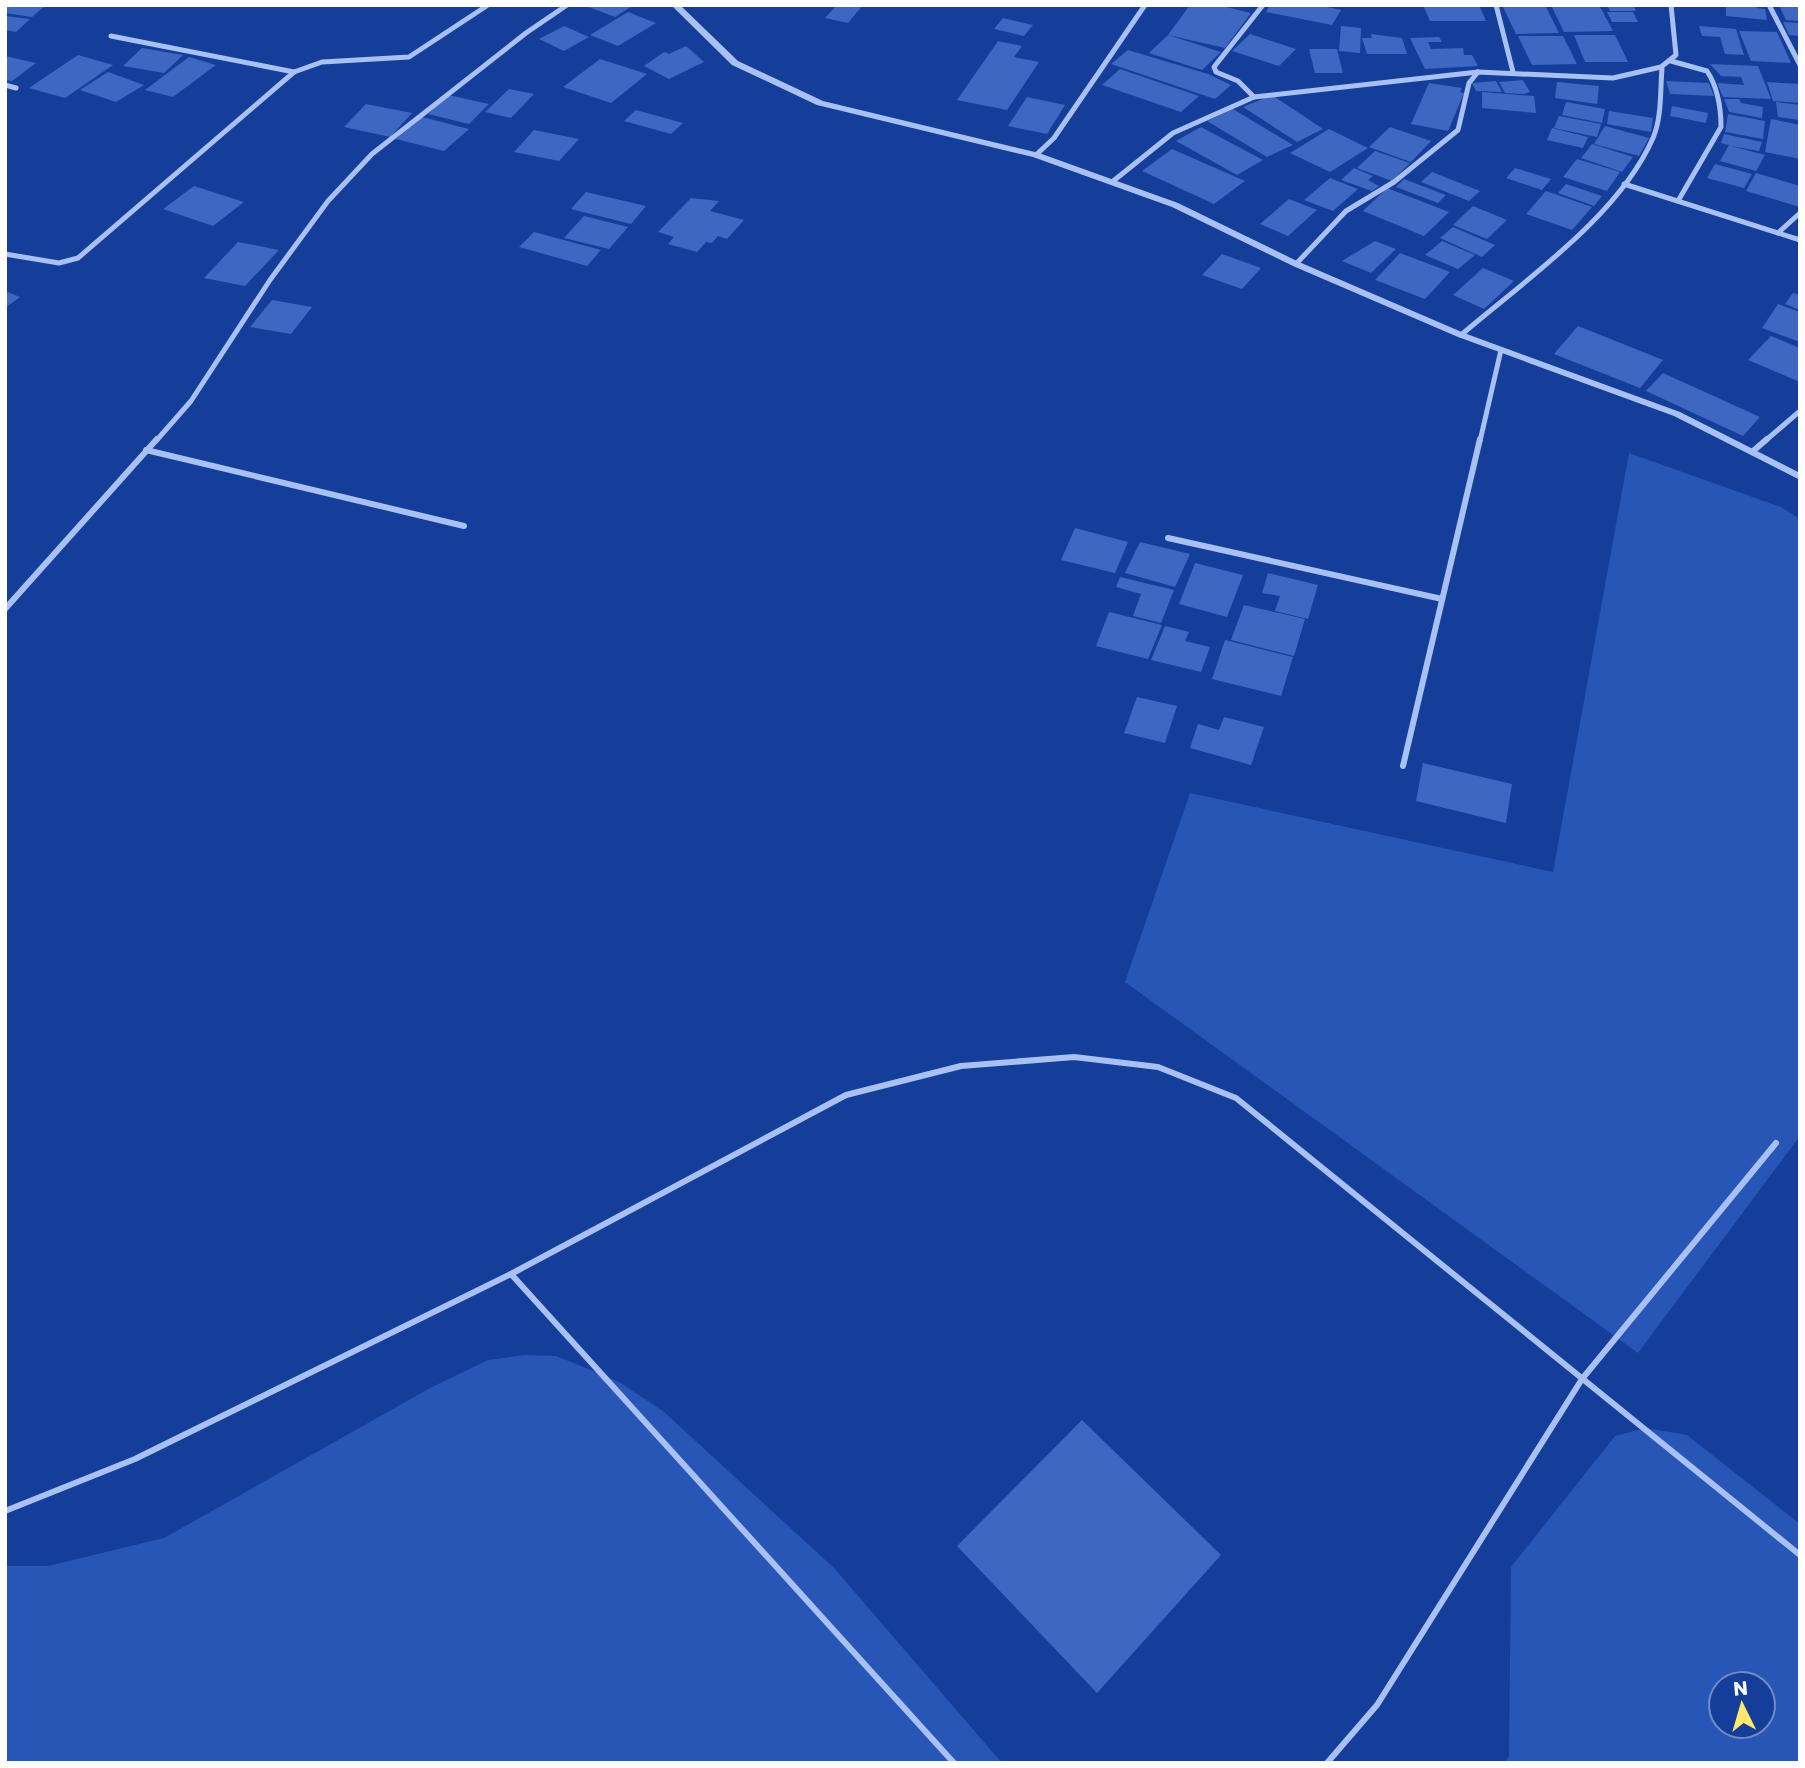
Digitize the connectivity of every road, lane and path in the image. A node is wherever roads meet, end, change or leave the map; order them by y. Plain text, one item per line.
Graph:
1 (488, 5) edge
2 (567, 5) edge
3 (675, 5) edge
4 (1145, 5) edge
5 (1263, 5) edge
6 (1496, 5) edge
7 (1671, 5) edge
8 (1769, 5) edge
9 (111, 36) dead end
10 (1671, 61) junction
11 (1800, 65) edge
12 (1662, 69) junction
13 (294, 72) junction
14 (1478, 72) junction
15 (1513, 72) junction
16 (5, 85) edge
17 (16, 88) dead end
18 (1254, 97) junction
19 (1036, 155) junction
20 (1112, 182) junction
21 (1623, 184) junction
22 (1678, 201) junction
23 (1800, 213) edge
24 (1778, 233) junction
25 (1800, 240) edge
26 (5, 254) edge
27 (1296, 264) junction
28 (1461, 335) junction
29 (1501, 350) junction
30 (1800, 411) edge
31 (146, 450) junction
32 (1752, 452) junction
33 (1800, 477) edge
34 (464, 526) dead end
35 (1168, 538) dead end
36 (5, 594) edge
37 (14, 597) junction
38 (1442, 599) junction
39 (5, 609) edge
40 (1404, 766) dead end
41 (1776, 1143) dead end
42 (511, 1274) junction
43 (1582, 1379) junction
44 (5, 1511) edge
45 (1800, 1555) edge
46 (954, 1763) edge
47 (1327, 1763) edge

1 - 13 street
2 - 31 street
3 - 19 street
4 - 19 street
5 - 18 street
6 - 15 street
7 - 10 street
8 - 11 street
9 - 13 street
10 - 12 street
10 - 22 street
12 - 15 street
12 - 21 street
13 - 26 street
14 - 15 street
14 - 18 street
14 - 27 street
16 - 17 street
18 - 20 street
19 - 20 street
20 - 27 street
21 - 22 street
21 - 28 street
22 - 24 street
23 - 24 street
24 - 25 street
27 - 28 street
28 - 29 street
29 - 32 street
29 - 38 street
30 - 32 street
31 - 34 street
31 - 37 street
32 - 33 street
35 - 38 street
36 - 37 street
37 - 39 street
38 - 40 street
41 - 43 lane
42 - 43 lane
42 - 44 lane
42 - 46 lane
43 - 45 lane
43 - 47 lane

